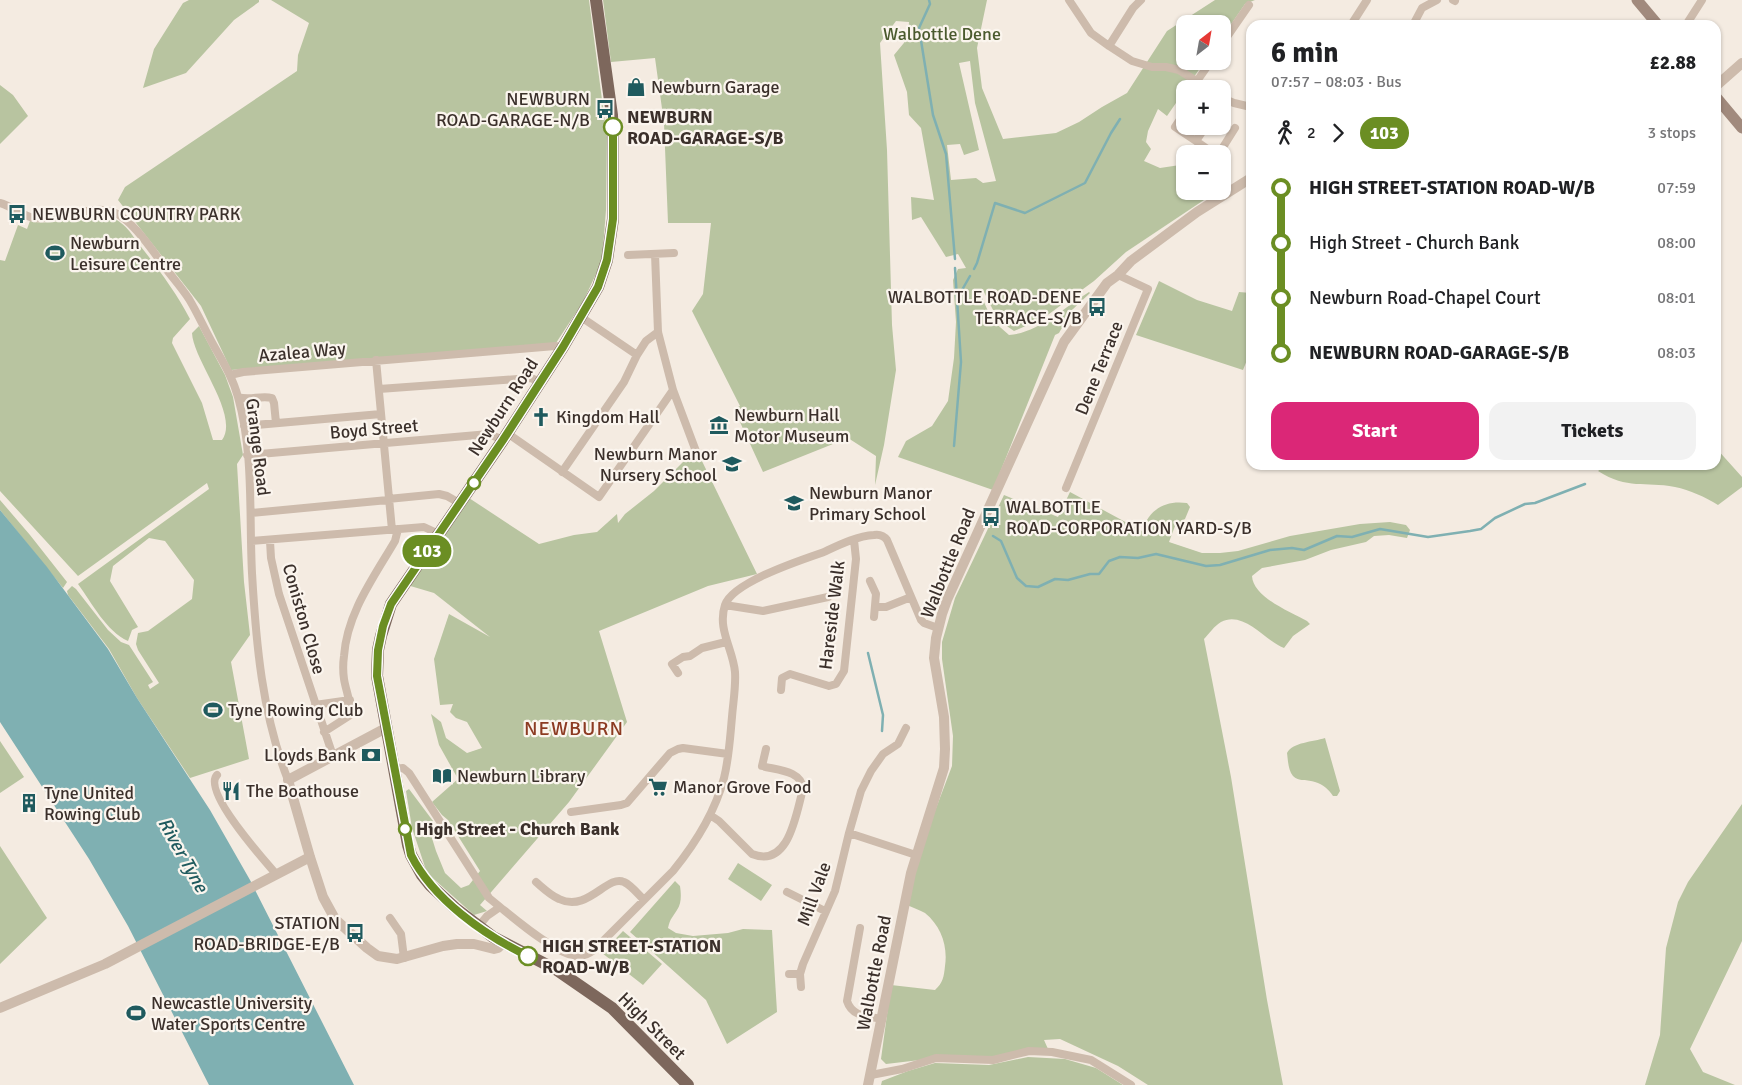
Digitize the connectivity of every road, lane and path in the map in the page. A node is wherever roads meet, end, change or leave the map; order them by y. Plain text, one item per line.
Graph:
1 (596, 0) edge
2 (1069, 0) edge
3 (1141, 0) edge
4 (1367, 0) edge
5 (1437, 0) edge
6 (1637, 0) edge
7 (1702, 0) edge
8 (1249, 5) dead end
9 (1354, 20) edge
10 (1416, 20) edge
11 (1654, 20) edge
12 (1689, 20) edge
13 (1231, 31) edge
14 (1108, 46) junction
15 (1742, 63) edge
16 (1195, 80) edge
17 (1721, 82) edge
18 (1231, 102) edge
19 (1721, 103) edge
20 (1246, 106) edge
21 (1742, 128) edge
22 (1235, 132) dead end
23 (1187, 135) edge
24 (1200, 135) edge
25 (1196, 141) junction
26 (1246, 181) edge
27 (0, 203) edge
28 (674, 253) dead end
29 (655, 254) junction
30 (628, 255) dead end
31 (1118, 274) junction
32 (581, 317) junction
33 (658, 332) junction
34 (563, 347) junction
35 (637, 355) junction
36 (376, 360) junction
37 (230, 375) junction
38 (540, 382) junction
39 (379, 389) junction
40 (673, 390) junction
41 (238, 397) junction
42 (381, 414) junction
43 (276, 423) junction
44 (244, 426) junction
45 (505, 436) junction
46 (384, 443) junction
47 (697, 454) dead end
48 (247, 455) junction
49 (562, 472) junction
50 (1066, 488) dead end
51 (388, 499) junction
52 (460, 504) junction
53 (251, 513) junction
54 (395, 530) junction
55 (439, 534) junction
56 (270, 540) junction
57 (854, 540) junction
58 (252, 541) junction
59 (870, 581) dead end
60 (828, 597) dead end
61 (911, 597) junction
62 (725, 605) junction
63 (875, 607) junction
64 (874, 617) dead end
65 (938, 628) junction
66 (726, 642) junction
67 (678, 673) dead end
68 (781, 690) dead end
69 (350, 700) junction
70 (315, 705) junction
71 (386, 728) junction
72 (906, 728) dead end
73 (324, 732) junction
74 (766, 749) dead end
75 (728, 754) junction
76 (333, 756) junction
77 (394, 769) junction
78 (217, 775) dead end
79 (288, 780) junction
80 (571, 812) dead end
81 (710, 814) junction
82 (849, 833) junction
83 (916, 855) junction
84 (310, 857) junction
85 (276, 874) junction
86 (536, 882) dead end
87 (787, 892) dead end
88 (644, 900) junction
89 (500, 907) junction
90 (825, 911) junction
91 (390, 918) dead end
92 (478, 927) junction
93 (860, 928) dead end
94 (503, 943) junction
95 (404, 958) junction
96 (789, 974) dead end
97 (800, 974) junction
98 (801, 987) dead end
99 (0, 1008) edge
100 (882, 1019) junction
101 (870, 1080) edge
102 (688, 1085) edge
103 (1131, 1085) edge

1 - 32 main road, Newburn Road
2 - 14 street
3 - 14 street
4 - 9 street
5 - 10 street
6 - 11 main road
7 - 12 street
8 - 13 street
14 - 16 street
15 - 17 street
18 - 20 street
19 - 21 main road
22 - 25 street
23 - 25 street
24 - 25 street
26 - 31 street, Walbottle Road
27 - 37 street, Grange Road
28 - 29 street
29 - 30 street
29 - 33 street
31 - 50 street, Dene Terrace
31 - 65 street, Walbottle Road
32 - 34 main road, Newburn Road
32 - 35 street
33 - 35 street
33 - 40 street
34 - 36 street, Azalea Way
34 - 38 main road, Newburn Road
35 - 49 street
36 - 37 street, Azalea Way
36 - 39 street
37 - 41 street, Grange Road
38 - 39 street
38 - 45 main road, Newburn Road
39 - 42 street
40 - 47 street
40 - 49 street
41 - 43 street
41 - 44 street, Grange Road
42 - 43 street
42 - 46 street
43 - 44 street
44 - 48 street, Grange Road
45 - 46 street, Boyd Street
45 - 49 street
45 - 52 main road, Newburn Road
46 - 48 street, Boyd Street
46 - 51 street
48 - 53 street, Grange Road
51 - 52 street
51 - 53 street
51 - 54 street
52 - 55 main road, Newburn Road
53 - 58 street, Grange Road
54 - 55 street
54 - 56 street
54 - 69 street, Coniston Close
55 - 71 main road, Newburn Road
56 - 58 street
56 - 70 street, Coniston Close
57 - 61 street
57 - 62 street
57 - 68 street, Hareside Walk
58 - 79 street, Grange Road
59 - 63 street
60 - 62 street
61 - 63 street
61 - 65 street
62 - 66 street
63 - 64 street
65 - 83 street, Walbottle Road
66 - 67 street
66 - 75 street
69 - 70 street
69 - 73 street
70 - 73 street, Coniston Close
71 - 76 street
71 - 77 main road, High Street
72 - 82 street, Mill Vale
73 - 76 street, Coniston Close
74 - 81 street
75 - 80 street
75 - 81 street
76 - 79 street
77 - 89 street
77 - 92 main road, High Street
78 - 85 street
79 - 84 street
81 - 88 street
82 - 83 street
82 - 90 street, Mill Vale
83 - 100 street, Walbottle Road
84 - 85 street
84 - 95 street
85 - 99 street
86 - 88 street
87 - 90 street
88 - 89 street
89 - 92 street
90 - 97 street, Mill Vale
91 - 95 street
92 - 94 main road, High Street
93 - 100 street
94 - 95 street
94 - 102 main road, High Street
96 - 97 street
97 - 98 street
100 - 101 street, Walbottle Road
101 - 103 street

